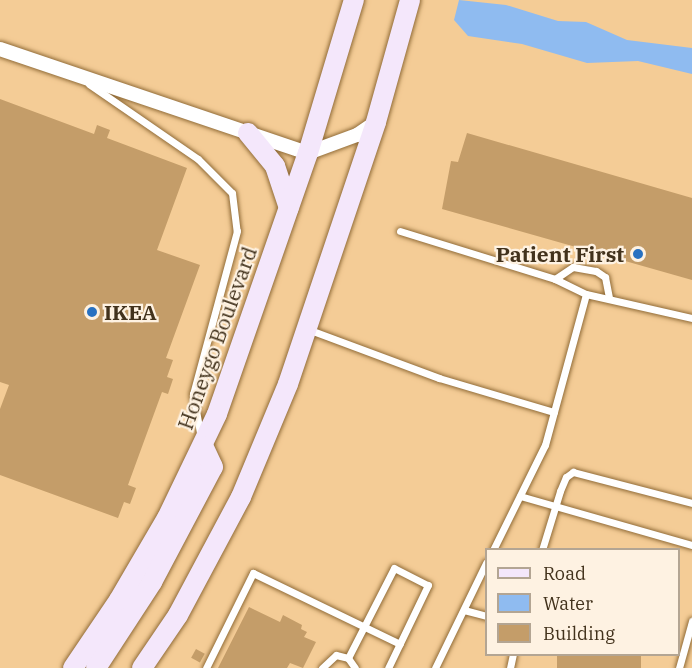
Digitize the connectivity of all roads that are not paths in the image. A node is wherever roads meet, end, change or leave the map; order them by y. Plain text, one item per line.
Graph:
1 (354, 0) edge
2 (402, 0) edge
3 (411, 0) edge
4 (421, 0) edge
5 (399, 40) junction
6 (0, 49) edge
7 (77, 76) junction
8 (386, 88) junction
9 (376, 122) junction
10 (248, 133) junction
11 (308, 153) junction
12 (289, 208) junction
13 (400, 231) dead end
14 (555, 279) junction
15 (586, 294) junction
16 (609, 297) junction
17 (692, 318) edge
18 (308, 330) junction
19 (555, 412) junction
20 (203, 446) junction
21 (520, 496) junction
22 (692, 503) edge
23 (555, 506) junction
24 (692, 545) edge
25 (494, 548) edge
26 (542, 548) edge
27 (485, 565) edge
28 (464, 610) junction
29 (485, 616) edge
30 (692, 621) edge
31 (364, 627) junction
32 (400, 644) junction
33 (348, 658) junction
34 (73, 668) edge
35 (96, 668) edge
36 (142, 668) edge
37 (206, 668) edge
38 (322, 668) edge
39 (355, 668) edge
40 (388, 668) edge
41 (435, 668) edge
42 (679, 668) edge

1 - 11 main road, Honeygo Boulevard
2 - 5 main road
3 - 5 main road
4 - 8 main road
5 - 8 main road
6 - 7 street
7 - 10 street
7 - 20 lane
8 - 9 main road
9 - 11 street
9 - 18 main road
10 - 11 street
10 - 12 main road
11 - 12 main road, Honeygo Boulevard
12 - 20 main road, Honeygo Boulevard
13 - 14 lane
14 - 15 lane
14 - 16 lane
15 - 16 lane
15 - 19 lane
16 - 17 lane
18 - 19 lane
18 - 36 main road
19 - 21 lane
20 - 34 main road, Honeygo Boulevard
20 - 35 main road
21 - 23 lane
21 - 25 lane
22 - 23 lane
23 - 24 lane
23 - 26 lane
27 - 28 lane
28 - 29 lane
28 - 41 lane
30 - 42 lane
31 - 32 lane
31 - 32 lane
31 - 33 lane
31 - 37 lane
32 - 40 lane
33 - 38 lane
33 - 39 lane

